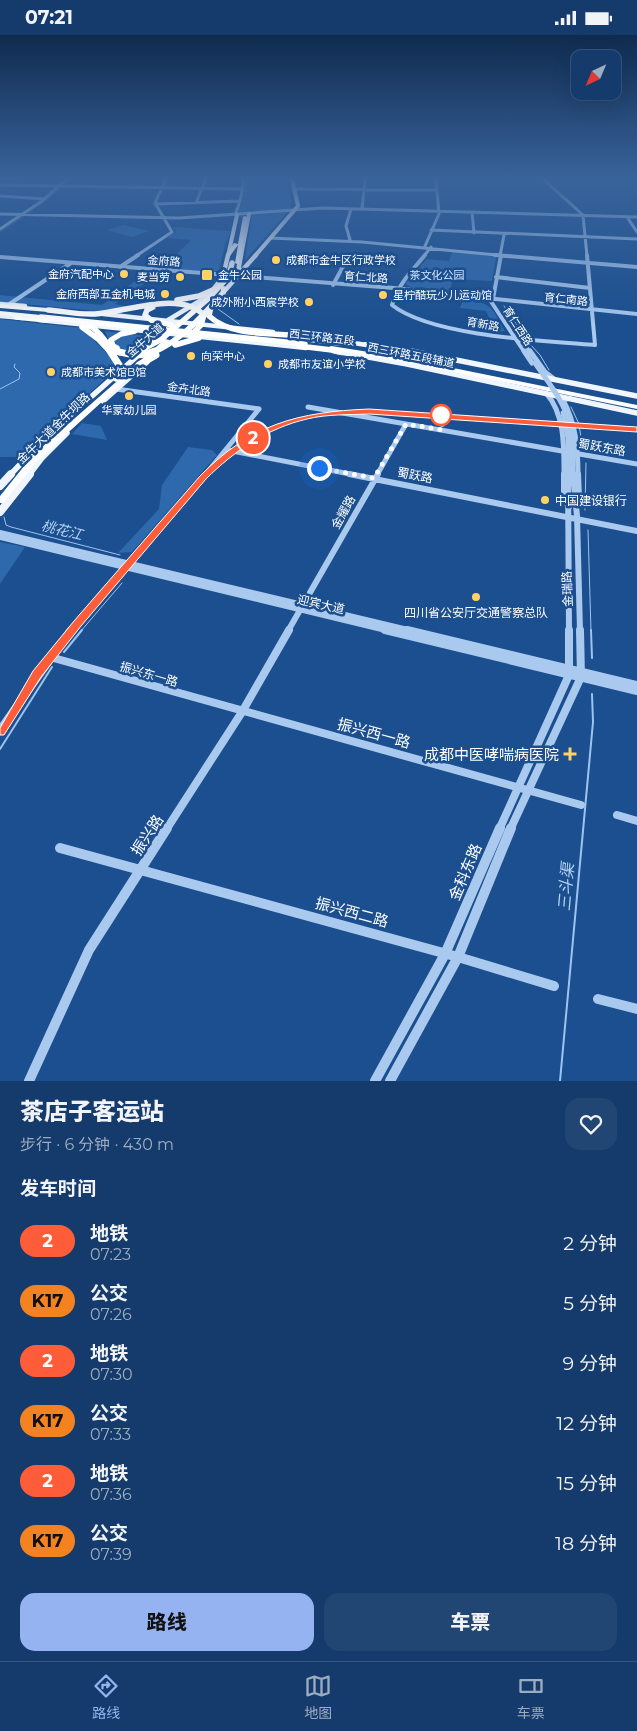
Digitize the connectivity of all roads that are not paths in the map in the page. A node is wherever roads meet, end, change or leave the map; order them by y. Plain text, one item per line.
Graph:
1 (170, 228) edge
2 (238, 228) edge
3 (240, 228) tunnel mouth
4 (241, 228) tunnel mouth
5 (245, 228) edge
6 (280, 228) edge
7 (347, 228) edge
8 (474, 228) edge
9 (585, 228) edge
10 (431, 230) joint
11 (474, 233) junction
12 (246, 234) junction
13 (504, 235) junction
14 (586, 237) junction
15 (270, 239) junction
16 (637, 239) edge
17 (350, 240) junction
18 (236, 244) junction
19 (425, 246) junction
20 (431, 247) junction
21 (238, 249) junction
22 (228, 255) junction
23 (499, 255) junction
24 (0, 257) edge
25 (355, 262) dead end
26 (70, 263) junction
27 (234, 263) junction
28 (588, 264) junction
29 (120, 267) junction
30 (637, 267) edge
31 (223, 276) junction
32 (237, 277) junction
33 (496, 277) junction
34 (333, 284) junction
35 (223, 287) junction
36 (590, 288) junction
37 (398, 289) junction
38 (492, 300) junction
39 (213, 304) junction
40 (8, 305) junction
41 (154, 305) junction
42 (0, 306) edge
43 (592, 311) junction
44 (45, 313) junction
45 (0, 314) edge
46 (115, 315) junction
47 (637, 315) edge
48 (16, 317) joint
49 (197, 317) joint
50 (188, 321) junction
51 (65, 322) junction
52 (170, 323) junction
53 (216, 326) junction
54 (120, 329) junction
55 (165, 331) junction
56 (156, 333) junction
57 (179, 335) junction
58 (195, 336) junction
59 (162, 339) junction
60 (518, 340) junction
61 (307, 342) junction
62 (366, 343) junction
63 (344, 344) junction
64 (175, 345) junction
65 (400, 354) junction
66 (394, 358) junction
67 (139, 365) junction
68 (529, 375) junction
69 (116, 378) junction
70 (557, 381) junction
71 (116, 389) junction
72 (542, 392) junction
73 (100, 396) junction
74 (637, 397) edge
75 (574, 398) junction
76 (637, 401) edge
77 (308, 407) dead end
78 (637, 410) edge
79 (406, 424) junction
80 (69, 431) junction
81 (58, 433) junction
82 (49, 434) junction
83 (227, 450) junction
84 (563, 451) junction
85 (578, 453) junction
86 (30, 457) junction
87 (22, 461) junction
88 (637, 464) edge
89 (571, 473) joint
90 (374, 478) junction
91 (0, 486) edge
92 (0, 492) edge
93 (0, 501) edge
94 (573, 507) junction
95 (0, 512) edge
96 (569, 516) junction
97 (577, 518) junction
98 (637, 529) edge
99 (0, 533) edge
100 (0, 537) edge
101 (127, 566) junction
102 (303, 607) junction
103 (50, 657) junction
104 (570, 672) junction
105 (581, 674) junction
106 (637, 685) edge
107 (637, 691) edge
108 (242, 712) junction
109 (0, 730) edge
110 (518, 786) junction
111 (528, 789) junction
112 (580, 805) dead end
113 (617, 815) dead end
114 (637, 821) edge
115 (60, 848) dead end
116 (140, 870) junction
117 (446, 953) junction
118 (458, 957) junction
119 (554, 986) dead end
120 (598, 999) dead end
121 (637, 1009) edge
122 (29, 1081) edge
123 (375, 1081) edge
124 (390, 1081) edge

1 - 29 street
2 - 22 main road
3 - 18 highway
4 - 21 highway
5 - 12 main road
6 - 15 main road
7 - 17 street
8 - 11 street
9 - 14 street
10 - 11 street
10 - 19 street
11 - 13 street
12 - 21 highway
12 - 32 main road
13 - 14 street
13 - 23 street, 育仁西路
14 - 16 street
14 - 28 street
15 - 17 street
15 - 32 main road
17 - 19 street
18 - 22 highway
18 - 27 highway
19 - 20 street
20 - 23 street
20 - 37 street
21 - 27 highway
22 - 31 main road
23 - 28 street
23 - 33 street, 育仁西路
24 - 26 street, 金府路
25 - 34 street
26 - 29 street, 金府路
26 - 31 street, 金府路
26 - 40 street
27 - 35 highway
28 - 30 street
28 - 36 street
29 - 31 street, 金府路
31 - 32 main road, 金府路
31 - 52 main road
32 - 34 street
32 - 49 main road
33 - 36 street
33 - 38 street, 育仁西路
34 - 37 street
35 - 39 highway, bridge
35 - 41 highway, bridge
35 - 50 highway, bridge
36 - 43 street
37 - 38 street
37 - 60 street, 育新路
38 - 43 street
38 - 60 street, 育仁西路
39 - 51 highway, bridge
39 - 63 highway, bridge
40 - 42 main road, 西三环路五段辅道
40 - 46 main road, 西三环路五段辅道
41 - 44 highway, bridge
41 - 64 highway, bridge
42 - 44 highway, 西三环路五段
43 - 47 street
43 - 60 street, 育新路
44 - 45 highway, 西三环路五段
44 - 52 highway, 西三环路五段, bridge
44 - 55 highway, 西三环路五段, bridge
45 - 48 highway
45 - 54 main road, 西三环路五段辅道
46 - 52 main road, 西三环路五段辅道
46 - 54 main road
48 - 51 highway, bridge
49 - 50 street
50 - 52 main road, 西三环路五段辅道
50 - 52 highway, bridge
50 - 53 main road, 西三环路五段辅道
50 - 57 main road
50 - 59 highway, 金牛大道, bridge
50 - 67 highway, 金牛大道, bridge
51 - 69 highway, bridge
52 - 56 main road
52 - 61 highway, 西三环路五段, bridge
53 - 58 main road
53 - 62 main road, 西三环路五段辅道
54 - 56 main road, 西三环路五段辅道
55 - 59 highway, bridge
55 - 61 highway, 西三环路五段, bridge
56 - 57 main road, 西三环路五段辅道
56 - 82 main road
57 - 58 main road, 西三环路五段辅道
57 - 71 main road
58 - 72 main road, 西三环路五段辅道
59 - 69 highway, 金牛大道, bridge
60 - 68 street
60 - 70 street
60 - 89 street, 育仁西路, bridge
61 - 63 highway, 西三环路五段
61 - 66 highway, 西三环路五段
62 - 65 highway
62 - 68 main road, 西三环路五段辅道
63 - 65 highway, 西三环路五段
64 - 66 highway, bridge
64 - 67 highway, bridge
65 - 76 highway, 西三环路五段
66 - 78 highway, 西三环路五段
67 - 73 highway, 金牛大道
68 - 70 main road, 西三环路五段辅道
69 - 73 highway, 金牛大道
70 - 74 main road, 西三环路五段辅道
71 - 80 main road
71 - 83 street, 金卉北路
72 - 75 main road, 西三环路五段辅道
72 - 84 street, 金瑞路
73 - 81 highway, 金牛大道金牛坝路
75 - 78 main road, 西三环路五段辅道
75 - 85 street, 金瑞路
77 - 79 street, 蜀跃东路
79 - 84 street, 蜀跃东路
79 - 90 street, 金耀路
80 - 81 main road
80 - 95 main road
81 - 82 main road
81 - 86 highway, 金牛大道金牛坝路
81 - 93 highway, 金牛大道金牛坝路
82 - 87 main road
83 - 90 street, 蜀跃路
83 - 101 street
84 - 85 street, 蜀跃东路
84 - 94 street, 金瑞路
85 - 88 street, 蜀跃东路
85 - 94 street, 金瑞路
86 - 87 main road
86 - 92 highway, 金牛大道金牛坝路
87 - 91 main road
89 - 94 street, 金瑞路
90 - 96 street, 蜀跃路
90 - 102 street, 金耀路
94 - 96 street, 金瑞路
94 - 97 street, 金瑞路
96 - 97 street, 蜀跃路
96 - 104 street, 金瑞路
97 - 98 street, 蜀跃路
97 - 105 street, 金瑞路
99 - 101 street, 迎宾大道
100 - 101 street, 迎宾大道
101 - 102 street, 迎宾大道
101 - 103 street
102 - 104 street, 迎宾大道
102 - 108 street, 振兴路
103 - 108 street, 振兴东一路
103 - 109 street
104 - 105 street, 迎宾大道
104 - 110 street, 金科东路
105 - 106 street, 迎宾大道
105 - 107 street, 迎宾大道
105 - 111 street, 金科东路
108 - 110 street, 振兴西一路
108 - 116 street, 振兴路
110 - 111 street, 振兴西一路
110 - 117 street, 金科东路
111 - 112 street, 振兴西一路
111 - 118 street, 金科东路
113 - 114 street
115 - 116 street, 振兴西二路
116 - 117 street, 振兴西二路
116 - 122 street, 振兴路
117 - 118 street, 振兴西二路
117 - 123 street, 金科东路
118 - 119 street, 振兴西二路
118 - 124 street, 金科东路
120 - 121 street

